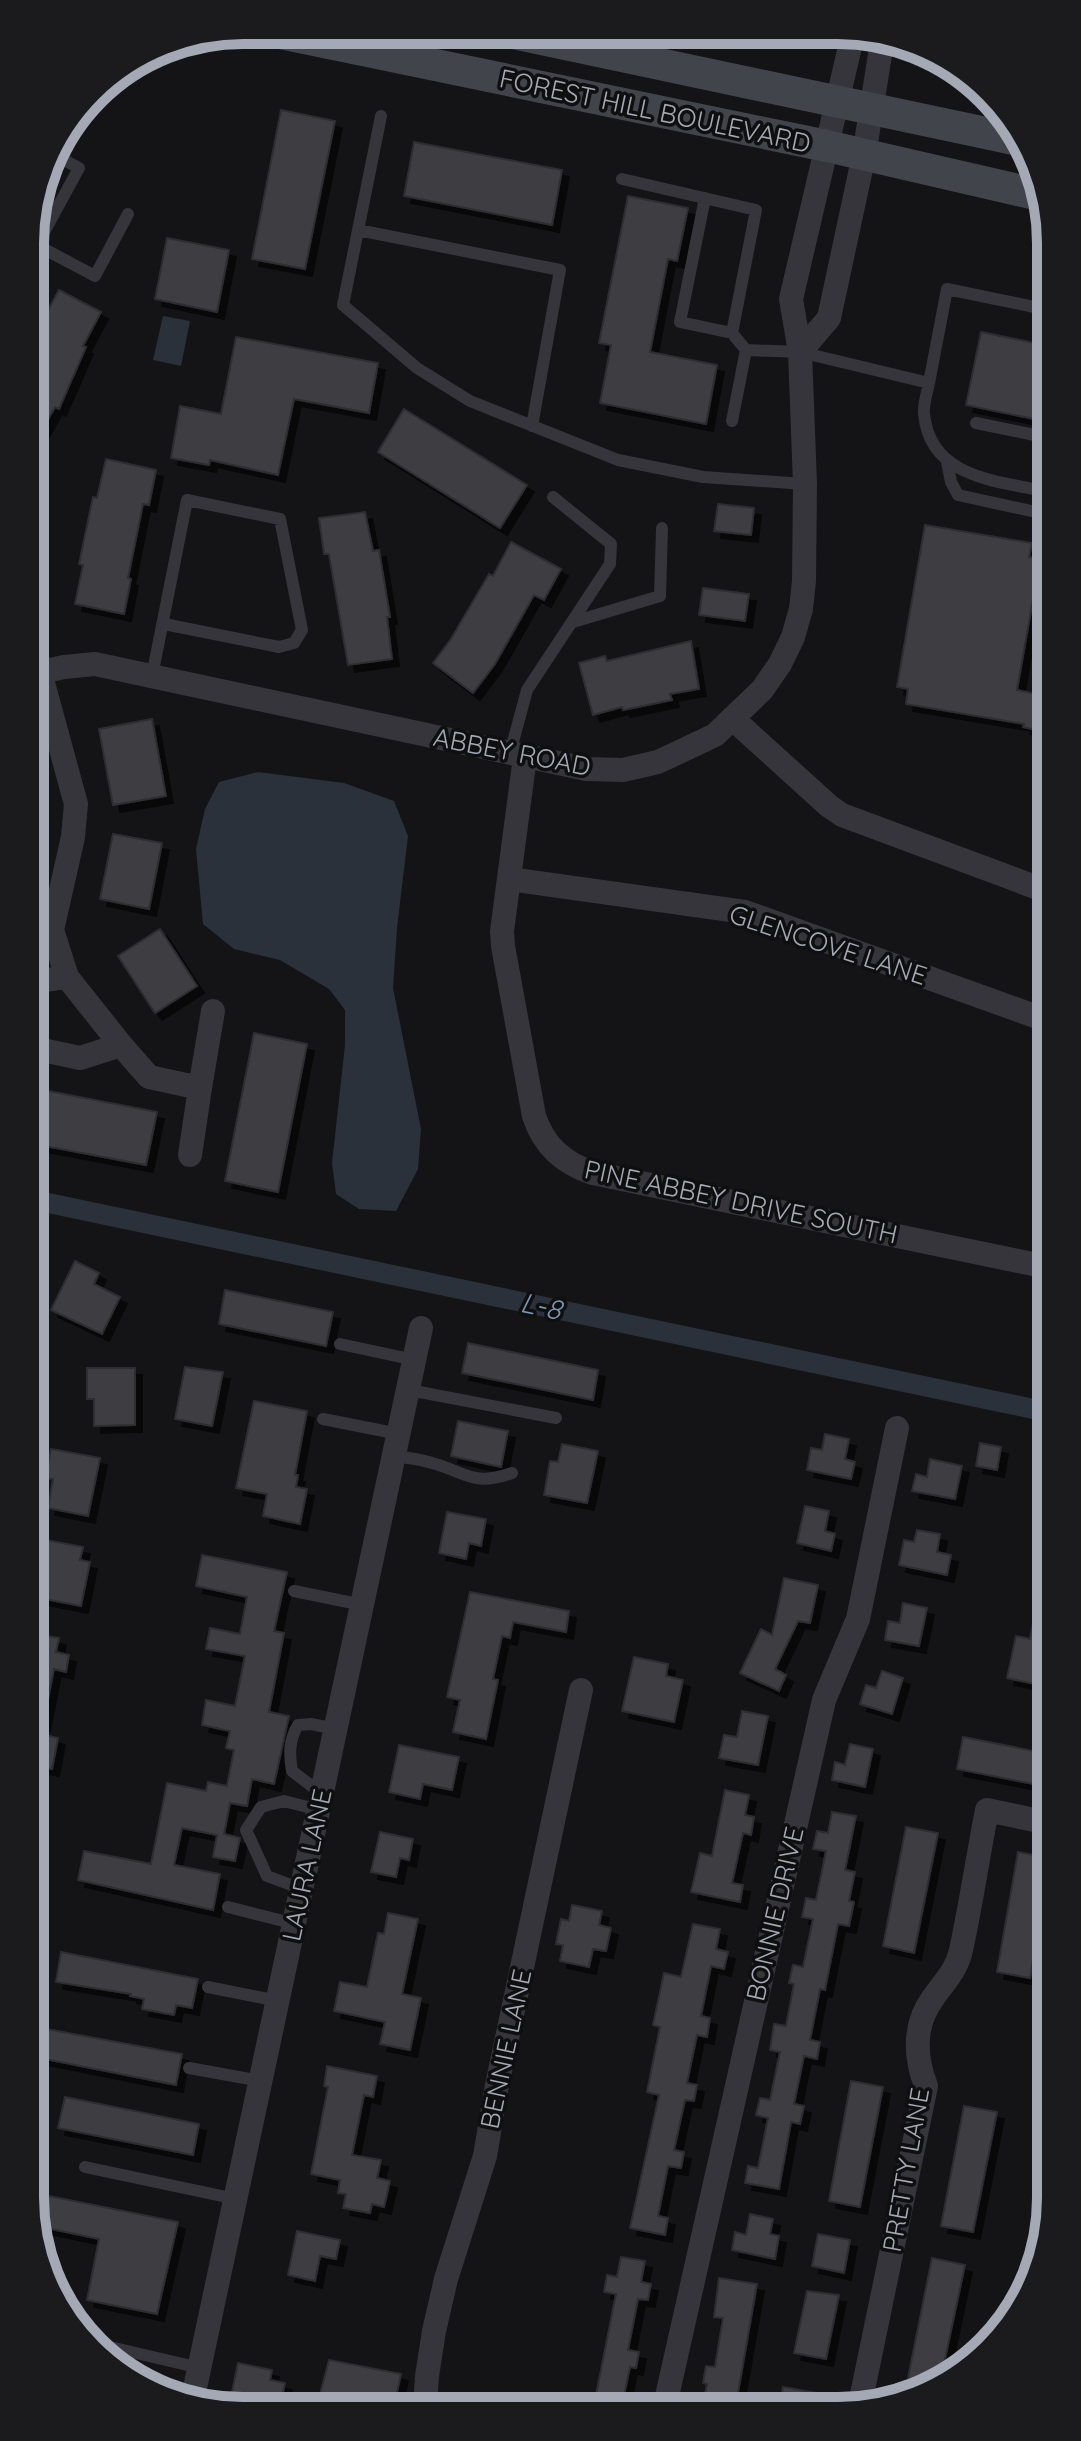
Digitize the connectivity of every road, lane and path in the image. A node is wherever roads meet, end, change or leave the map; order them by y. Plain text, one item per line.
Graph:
1 (334, 44) edge
2 (564, 44) edge
3 (850, 44) edge
4 (881, 49) edge
5 (836, 102) junction
6 (871, 109) junction
7 (381, 116) dead end
8 (1006, 137) edge
9 (827, 146) junction
10 (864, 155) junction
11 (63, 159) edge
12 (622, 179) dead end
13 (1030, 193) edge
14 (705, 198) junction
15 (128, 214) dead end
16 (45, 227) edge
17 (358, 230) junction
18 (44, 253) edge
19 (1037, 308) edge
20 (732, 333) junction
21 (746, 350) junction
22 (800, 352) junction
23 (929, 383) junction
24 (732, 421) dead end
25 (976, 423) dead end
26 (532, 426) junction
27 (1037, 436) edge
28 (947, 462) junction
29 (805, 484) junction
30 (1037, 489) edge
31 (553, 497) dead end
32 (1037, 512) edge
33 (662, 528) dead end
34 (573, 622) junction
35 (164, 624) junction
36 (44, 672) edge
37 (152, 676) junction
38 (44, 699) edge
39 (734, 720) junction
40 (517, 755) junction
41 (509, 879) junction
42 (1037, 888) edge
43 (67, 977) junction
44 (44, 980) edge
45 (213, 1011) dead end
46 (1037, 1017) edge
47 (121, 1045) junction
48 (44, 1050) edge
49 (200, 1088) junction
50 (190, 1155) dead end
51 (1037, 1265) edge
52 (421, 1328) dead end
53 (340, 1344) dead end
54 (415, 1360) junction
55 (409, 1390) junction
56 (556, 1418) dead end
57 (323, 1419) dead end
58 (897, 1428) dead end
59 (397, 1445) junction
60 (512, 1473) dead end
61 (294, 1591) dead end
62 (363, 1605) junction
63 (581, 1690) dead end
64 (336, 1729) junction
65 (321, 1802) junction
66 (1037, 1821) edge
67 (302, 1889) junction
68 (228, 1907) dead end
69 (295, 1924) junction
70 (208, 1987) dead end
71 (278, 2001) junction
72 (189, 2068) dead end
73 (261, 2081) junction
74 (85, 2167) dead end
75 (236, 2199) junction
76 (111, 2347) edge
77 (200, 2368) junction
78 (195, 2390) edge
79 (862, 2395) edge
80 (426, 2397) edge
81 (667, 2397) edge

1 - 9 main road, FOREST HILL BOULEVARD
2 - 5 main road, FOREST HILL BOULEVARD
3 - 5 street, ABBEY ROAD
4 - 6 street
5 - 6 main road, FOREST HILL BOULEVARD
5 - 9 street, ABBEY ROAD
6 - 8 main road, FOREST HILL BOULEVARD
6 - 10 street
7 - 17 lane
9 - 10 main road, FOREST HILL BOULEVARD
9 - 22 street, ABBEY ROAD
10 - 13 main road, FOREST HILL BOULEVARD
10 - 22 street
11 - 16 lane
12 - 14 lane
14 - 20 lane
14 - 20 lane
15 - 18 lane
17 - 26 lane
17 - 26 lane
19 - 23 lane
20 - 21 lane
21 - 22 lane
21 - 24 lane
22 - 23 lane
22 - 29 street, ABBEY ROAD
23 - 28 lane
25 - 27 lane
26 - 29 lane
28 - 30 lane
28 - 32 lane
29 - 39 street, ABBEY ROAD
31 - 34 lane
33 - 34 lane
34 - 40 lane
35 - 35 lane
35 - 37 lane
36 - 37 street, ABBEY ROAD
37 - 40 street, ABBEY ROAD
38 - 43 street, ABBEY ROAD
39 - 40 street, ABBEY ROAD
39 - 42 street
40 - 41 street, PINE ABBEY DRIVE SOUTH
41 - 46 street, GLENCOVE LANE
41 - 51 street, PINE ABBEY DRIVE SOUTH
43 - 44 street
43 - 47 street, ABBEY ROAD
45 - 49 street
47 - 48 street
47 - 49 street, ABBEY ROAD
49 - 50 street
52 - 54 street, LAURA LANE
53 - 54 lane
54 - 55 street, LAURA LANE
55 - 56 lane
55 - 59 street, LAURA LANE
57 - 59 lane
58 - 81 street, BONNIE DRIVE
59 - 60 lane
59 - 62 street, LAURA LANE
61 - 62 lane
62 - 64 street, LAURA LANE
63 - 80 street, BENNIE LANE
64 - 65 street, LAURA LANE
64 - 65 lane
65 - 67 street, LAURA LANE
65 - 67 lane
66 - 79 street, PRETTY LANE
67 - 69 street, LAURA LANE
68 - 69 lane
69 - 71 street, LAURA LANE
70 - 71 lane
71 - 73 street, LAURA LANE
72 - 73 lane
73 - 75 street, LAURA LANE
74 - 75 lane
75 - 77 street, LAURA LANE
76 - 77 lane
77 - 78 street, LAURA LANE

